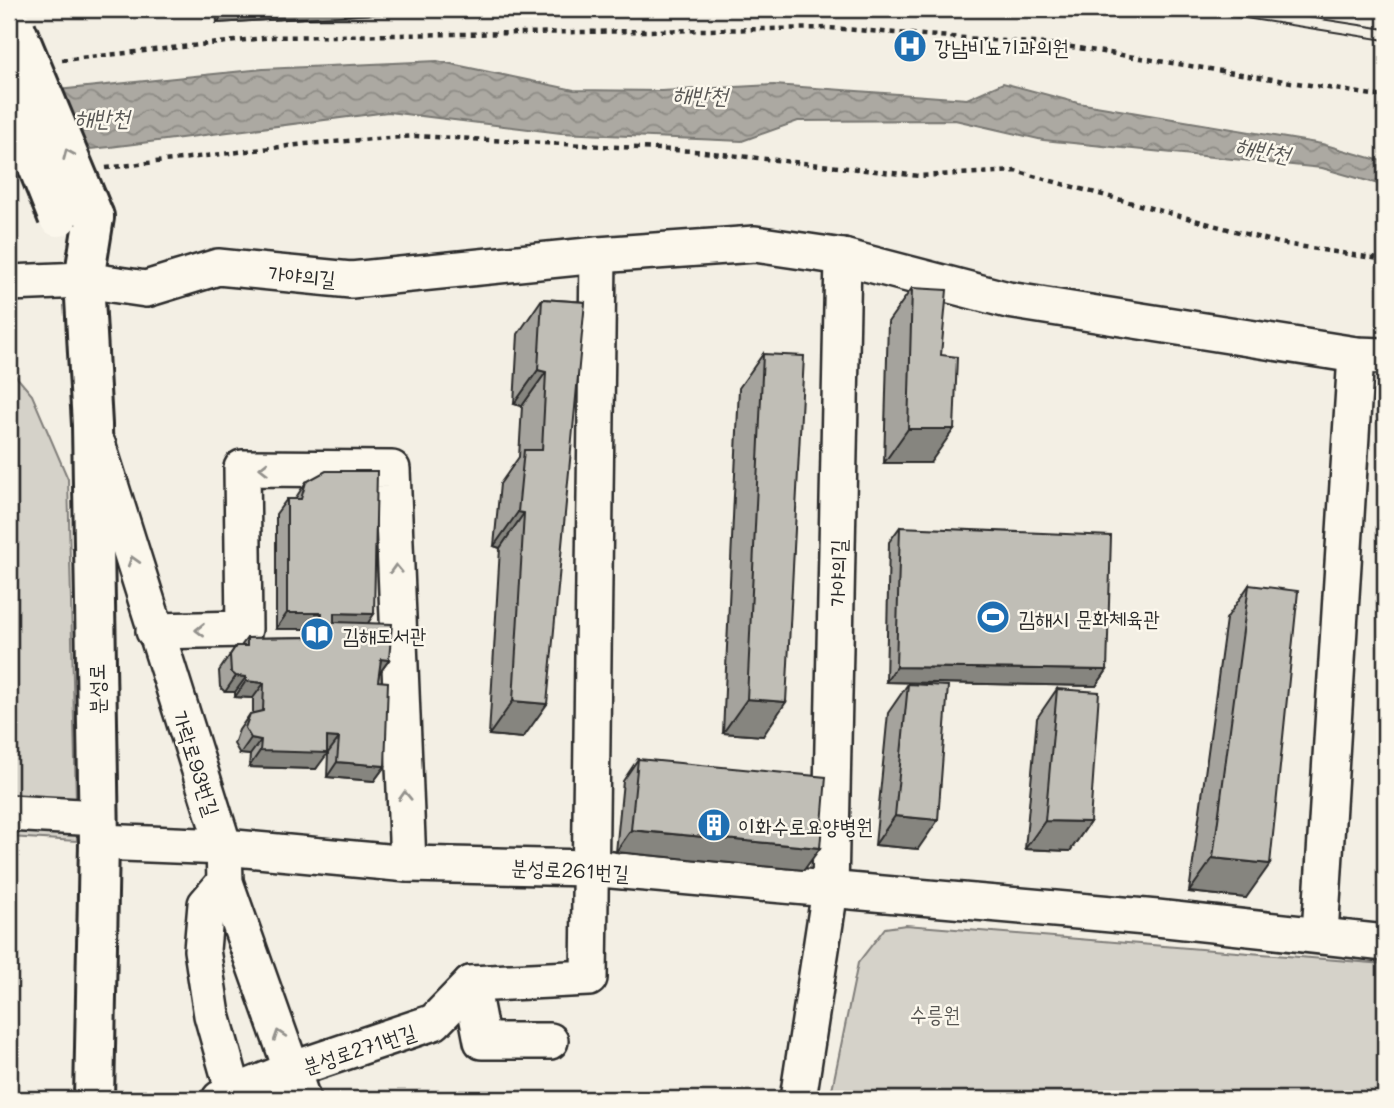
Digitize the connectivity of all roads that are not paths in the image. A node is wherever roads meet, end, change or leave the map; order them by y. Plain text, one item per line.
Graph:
1 (13, 20) edge
2 (9, 94) edge
3 (76, 217) junction
4 (598, 255) junction
5 (843, 257) junction
6 (84, 279) junction
7 (9, 283) edge
8 (1371, 356) edge
9 (92, 425) junction
10 (154, 631) junction
11 (9, 813) edge
12 (99, 830) junction
13 (224, 847) junction
14 (408, 864) junction
15 (589, 868) junction
16 (225, 882) junction
17 (830, 890) junction
18 (1320, 934) junction
19 (1385, 943) edge
20 (471, 984) junction
21 (550, 1041) dead end
22 (296, 1085) edge
23 (227, 1096) edge
24 (94, 1099) edge
25 (798, 1099) edge

3 -> 1 main road, bridge
2 - 3 main road, bridge
3 - 6 main road, 분성로
4 - 5 street, 가야의길
4 - 6 street, 가야의길
4 - 15 street
5 - 8 street, 가야의길
5 - 17 street, 가야의길
6 - 7 street, 가야의길
6 - 9 main road, 분성로
8 - 18 street
10 -> 9 street, 가락로93번길
9 - 12 main road, 분성로
10 - 13 street, 가락로93번길
14 -> 10 street
11 - 12 street, 분성로261번길
12 - 13 street, 분성로261번길
12 - 24 main road, 분성로
13 - 14 street, 분성로261번길
13 - 16 street, 가락로93번길
14 - 15 street, 분성로261번길
15 - 17 street, 분성로261번길
15 - 20 street
22 -> 16 street, 가락로93번길
16 - 23 street, 분성로271번길
17 - 18 street, 분성로261번길
17 - 25 street
18 - 19 street, 분성로261번길
20 - 21 street
20 - 22 street, 분성로271번길
22 - 23 street, 분성로271번길

